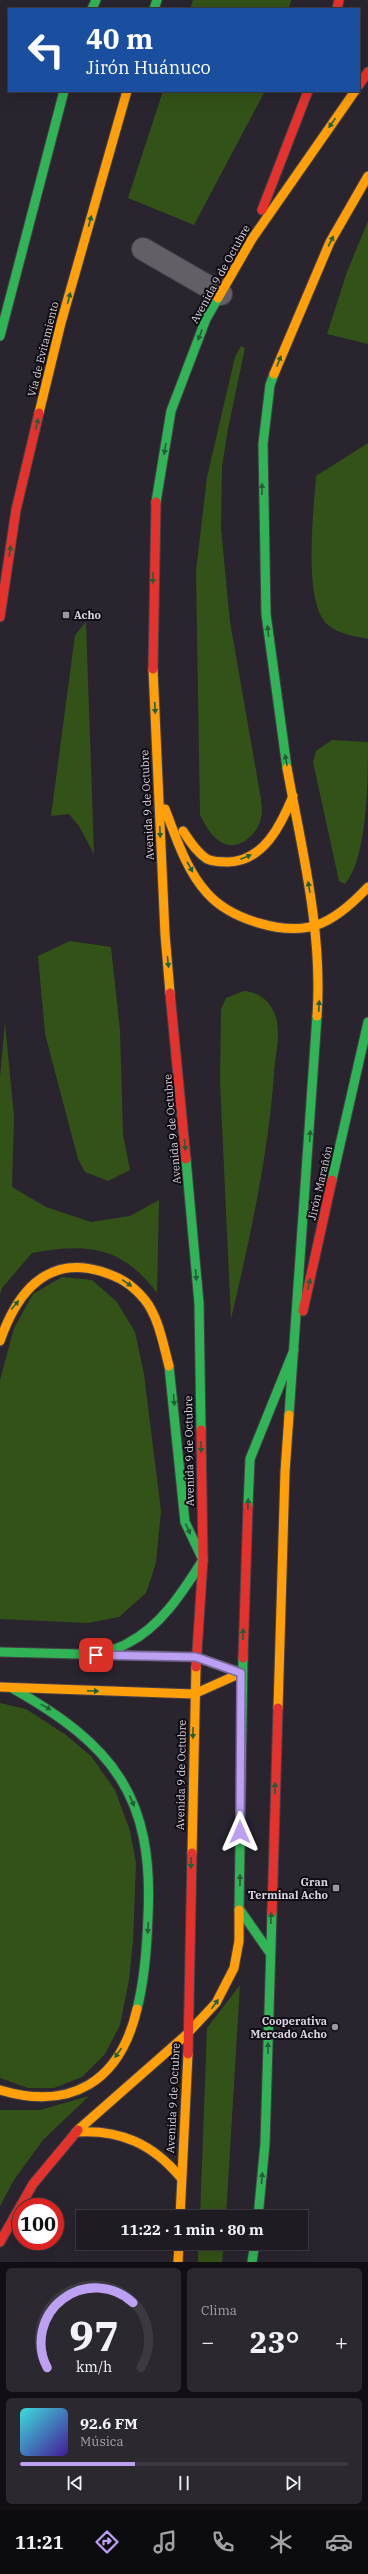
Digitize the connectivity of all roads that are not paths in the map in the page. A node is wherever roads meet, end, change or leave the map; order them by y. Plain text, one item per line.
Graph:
1 (368, 72) edge
2 (360, 84) edge
3 (64, 92) edge
4 (127, 92) edge
5 (308, 92) edge
6 (354, 92) edge
7 (368, 176) edge
8 (252, 239) junction
9 (143, 249) dead end
10 (221, 294) junction
11 (0, 336) edge
12 (0, 617) edge
13 (159, 793) junction
14 (293, 796) junction
15 (368, 887) edge
16 (316, 926) junction
17 (368, 1022) edge
18 (0, 1341) edge
19 (294, 1350) junction
20 (203, 1560) junction
21 (0, 1652) edge
22 (96, 1655) junction
23 (196, 1657) junction
24 (241, 1673) junction
25 (0, 1688) edge
26 (12, 1688) junction
27 (194, 1694) junction
28 (240, 1910) junction
29 (270, 1953) junction
30 (189, 2033) junction
31 (0, 2090) edge
32 (76, 2132) junction
33 (181, 2178) junction
34 (180, 2210) edge
35 (259, 2210) edge
36 (0, 2242) edge
37 (179, 2250) edge
38 (253, 2250) edge
39 (178, 2262) edge
40 (252, 2262) edge

1 - 2 main road
3 - 11 main road
12 -> 4 main road, Vía de Evitamiento
5 - 8 main road
6 -> 8 main road, Avenida 9 de Octubre
14 -> 7 main road
8 - 10 main road, Avenida 9 de Octubre
9 - 10 street
10 -> 13 main road, Avenida 9 de Octubre
13 -> 14 main road
13 -> 16 main road
13 -> 20 main road, Avenida 9 de Octubre
16 -> 14 main road
15 - 16 main road
19 -> 16 main road
19 -> 17 main road, Jirón Marañón
18 -> 20 main road
24 -> 19 main road
29 -> 19 main road
20 - 22 main road
20 - 23 main road, Avenida 9 de Octubre
21 - 22 main road
22 - 23 main road
23 - 24 main road
23 - 27 main road, Avenida 9 de Octubre
24 - 27 main road
28 -> 24 main road
25 - 26 main road
26 -> 27 main road
26 -> 31 main road
27 -> 30 main road, Avenida 9 de Octubre
28 - 29 main road
30 -> 28 main road
35 -> 29 main road
30 - 32 main road
30 - 33 main road, Avenida 9 de Octubre
32 - 33 main road
32 - 36 main road
33 - 34 main road, Avenida 9 de Octubre
37 - 39 main road
38 - 40 main road

